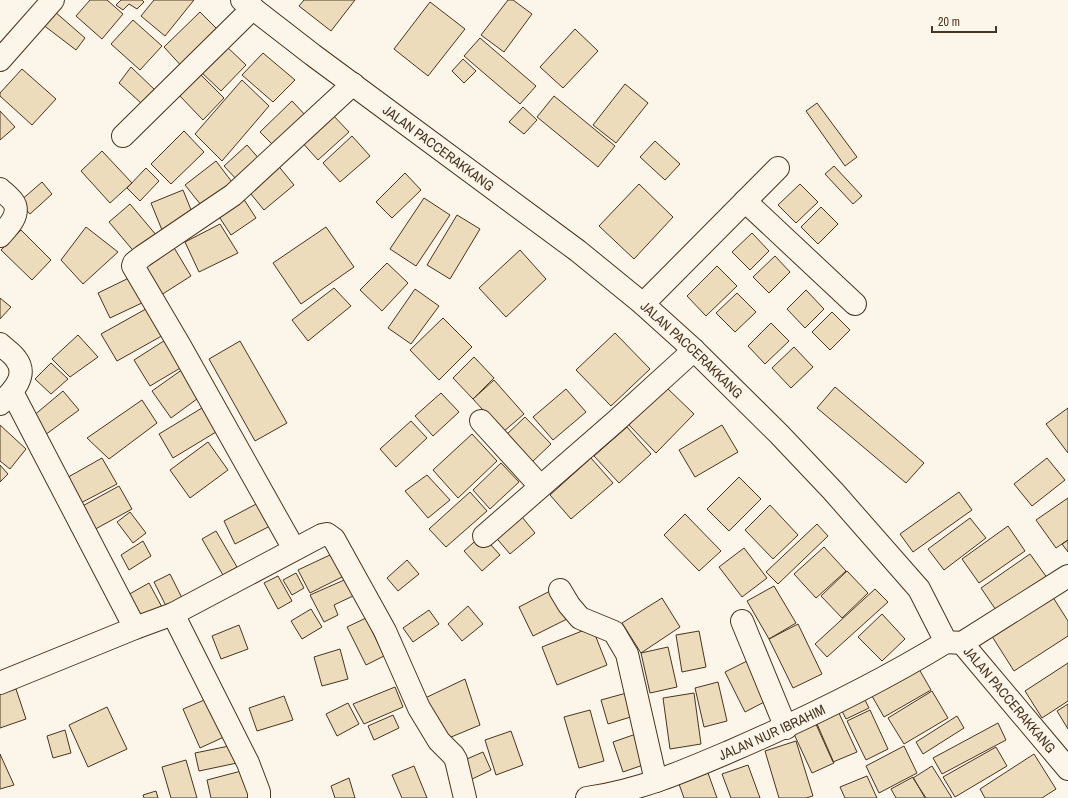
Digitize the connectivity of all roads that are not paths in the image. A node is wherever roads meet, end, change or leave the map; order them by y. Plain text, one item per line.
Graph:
1 (53, 0) edge
2 (248, 4) edge
3 (0, 60) edge
4 (353, 84) junction
5 (123, 136) dead end
6 (778, 168) dead end
7 (0, 189) edge
8 (745, 201) junction
9 (0, 236) edge
10 (643, 304) junction
11 (854, 304) dead end
12 (0, 344) edge
13 (694, 350) junction
14 (6, 398) edge
15 (481, 421) dead end
16 (540, 486) junction
17 (484, 536) dead end
18 (294, 549) junction
19 (1068, 576) edge
20 (560, 590) dead end
21 (173, 614) junction
22 (742, 621) dead end
23 (135, 628) junction
24 (954, 643) junction
25 (0, 683) edge
26 (786, 728) junction
27 (1068, 769) edge
28 (656, 781) junction
29 (259, 798) edge
30 (465, 798) edge
31 (587, 798) edge

1 - 3 street
2 - 4 street, JALAN PACCERAKKANG
2 - 5 street
4 - 10 street, JALAN PACCERAKKANG
4 - 18 street
6 - 8 street
7 - 9 street
8 - 10 street
8 - 11 street
10 - 13 street, JALAN PACCERAKKANG
12 - 14 street
13 - 16 street
13 - 24 street, JALAN PACCERAKKANG
14 - 23 street
15 - 16 street
16 - 17 street
18 - 21 street
18 - 30 street
19 - 24 street, JALAN NUR IBRAHIM
20 - 28 street
21 - 23 street
21 - 29 street
22 - 26 street
23 - 25 street
24 - 26 street, JALAN NUR IBRAHIM
24 - 27 street, JALAN PACCERAKKANG
26 - 28 street, JALAN NUR IBRAHIM
28 - 31 street, JALAN NUR IBRAHIM

